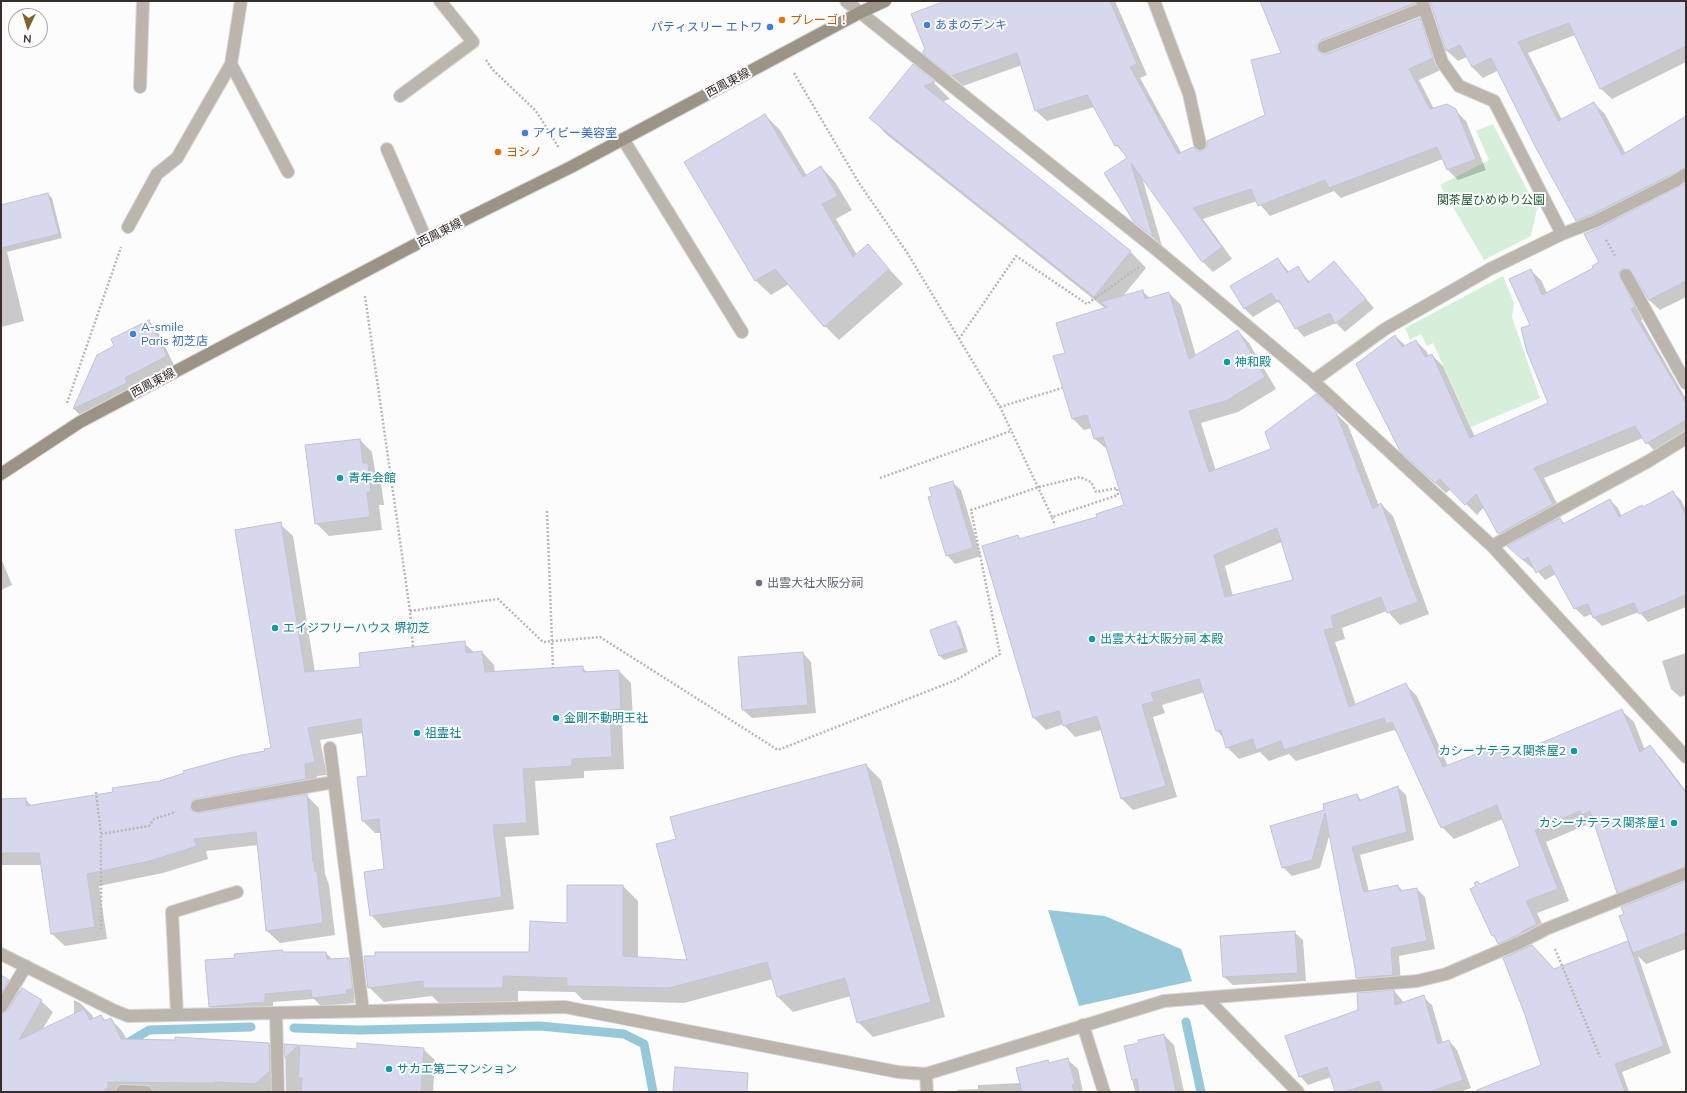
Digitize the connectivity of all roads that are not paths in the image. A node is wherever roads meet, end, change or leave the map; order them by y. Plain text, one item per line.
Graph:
1 (143, 1) edge
2 (241, 1) edge
3 (440, 1) edge
4 (846, 1) edge
5 (885, 1) edge
6 (1154, 1) edge
7 (1423, 5) edge
8 (861, 12) junction
9 (1324, 47) dead end
10 (231, 64) junction
11 (140, 87) dead end
12 (400, 96) dead end
13 (623, 139) junction
14 (1200, 144) dead end
15 (387, 149) dead end
16 (288, 172) dead end
17 (1686, 174) edge
18 (128, 227) road end
19 (1562, 234) junction
20 (426, 239) junction
21 (1626, 275) road end
22 (742, 332) dead end
23 (1313, 381) junction
24 (1686, 383) edge
25 (1686, 438) edge
26 (1, 474) edge
27 (1492, 546) junction
28 (330, 748) dead end
29 (1686, 757) edge
30 (334, 782) junction
31 (197, 806) road end
32 (1686, 873) edge
33 (237, 892) dead end
34 (1, 954) edge
35 (26, 966) junction
36 (1207, 999) junction
37 (1, 1007) edge
38 (363, 1011) junction
39 (276, 1014) junction
40 (177, 1016) junction
41 (1083, 1026) junction
42 (926, 1074) junction
43 (122, 1091) edge
44 (146, 1092) edge
45 (278, 1092) edge
46 (927, 1092) edge
47 (1104, 1092) edge
48 (1298, 1092) edge

1 - 11 street
2 - 10 street
3 - 12 street
4 - 8 street
5 - 8 main road, 西鳳東線
6 - 14 street
7 - 9 street
7 - 19 street
8 - 13 main road, 西鳳東線
8 - 23 street
10 - 16 street
10 - 18 street
13 - 20 main road, 西鳳東線
13 - 22 street
15 - 20 street
17 - 19 street
19 - 23 street
20 - 26 main road, 西鳳東線
21 - 24 street
23 - 27 street
25 - 27 street
27 - 29 street
28 - 30 street
30 - 31 street
30 - 38 street
32 - 36 street
33 - 40 street
34 - 35 street
35 - 37 street
35 - 40 street
36 - 41 street
36 - 48 street
38 - 39 street
38 - 42 street
39 - 40 street
39 - 45 street
41 - 42 street
41 - 47 street
42 - 46 street
43 - 44 street

